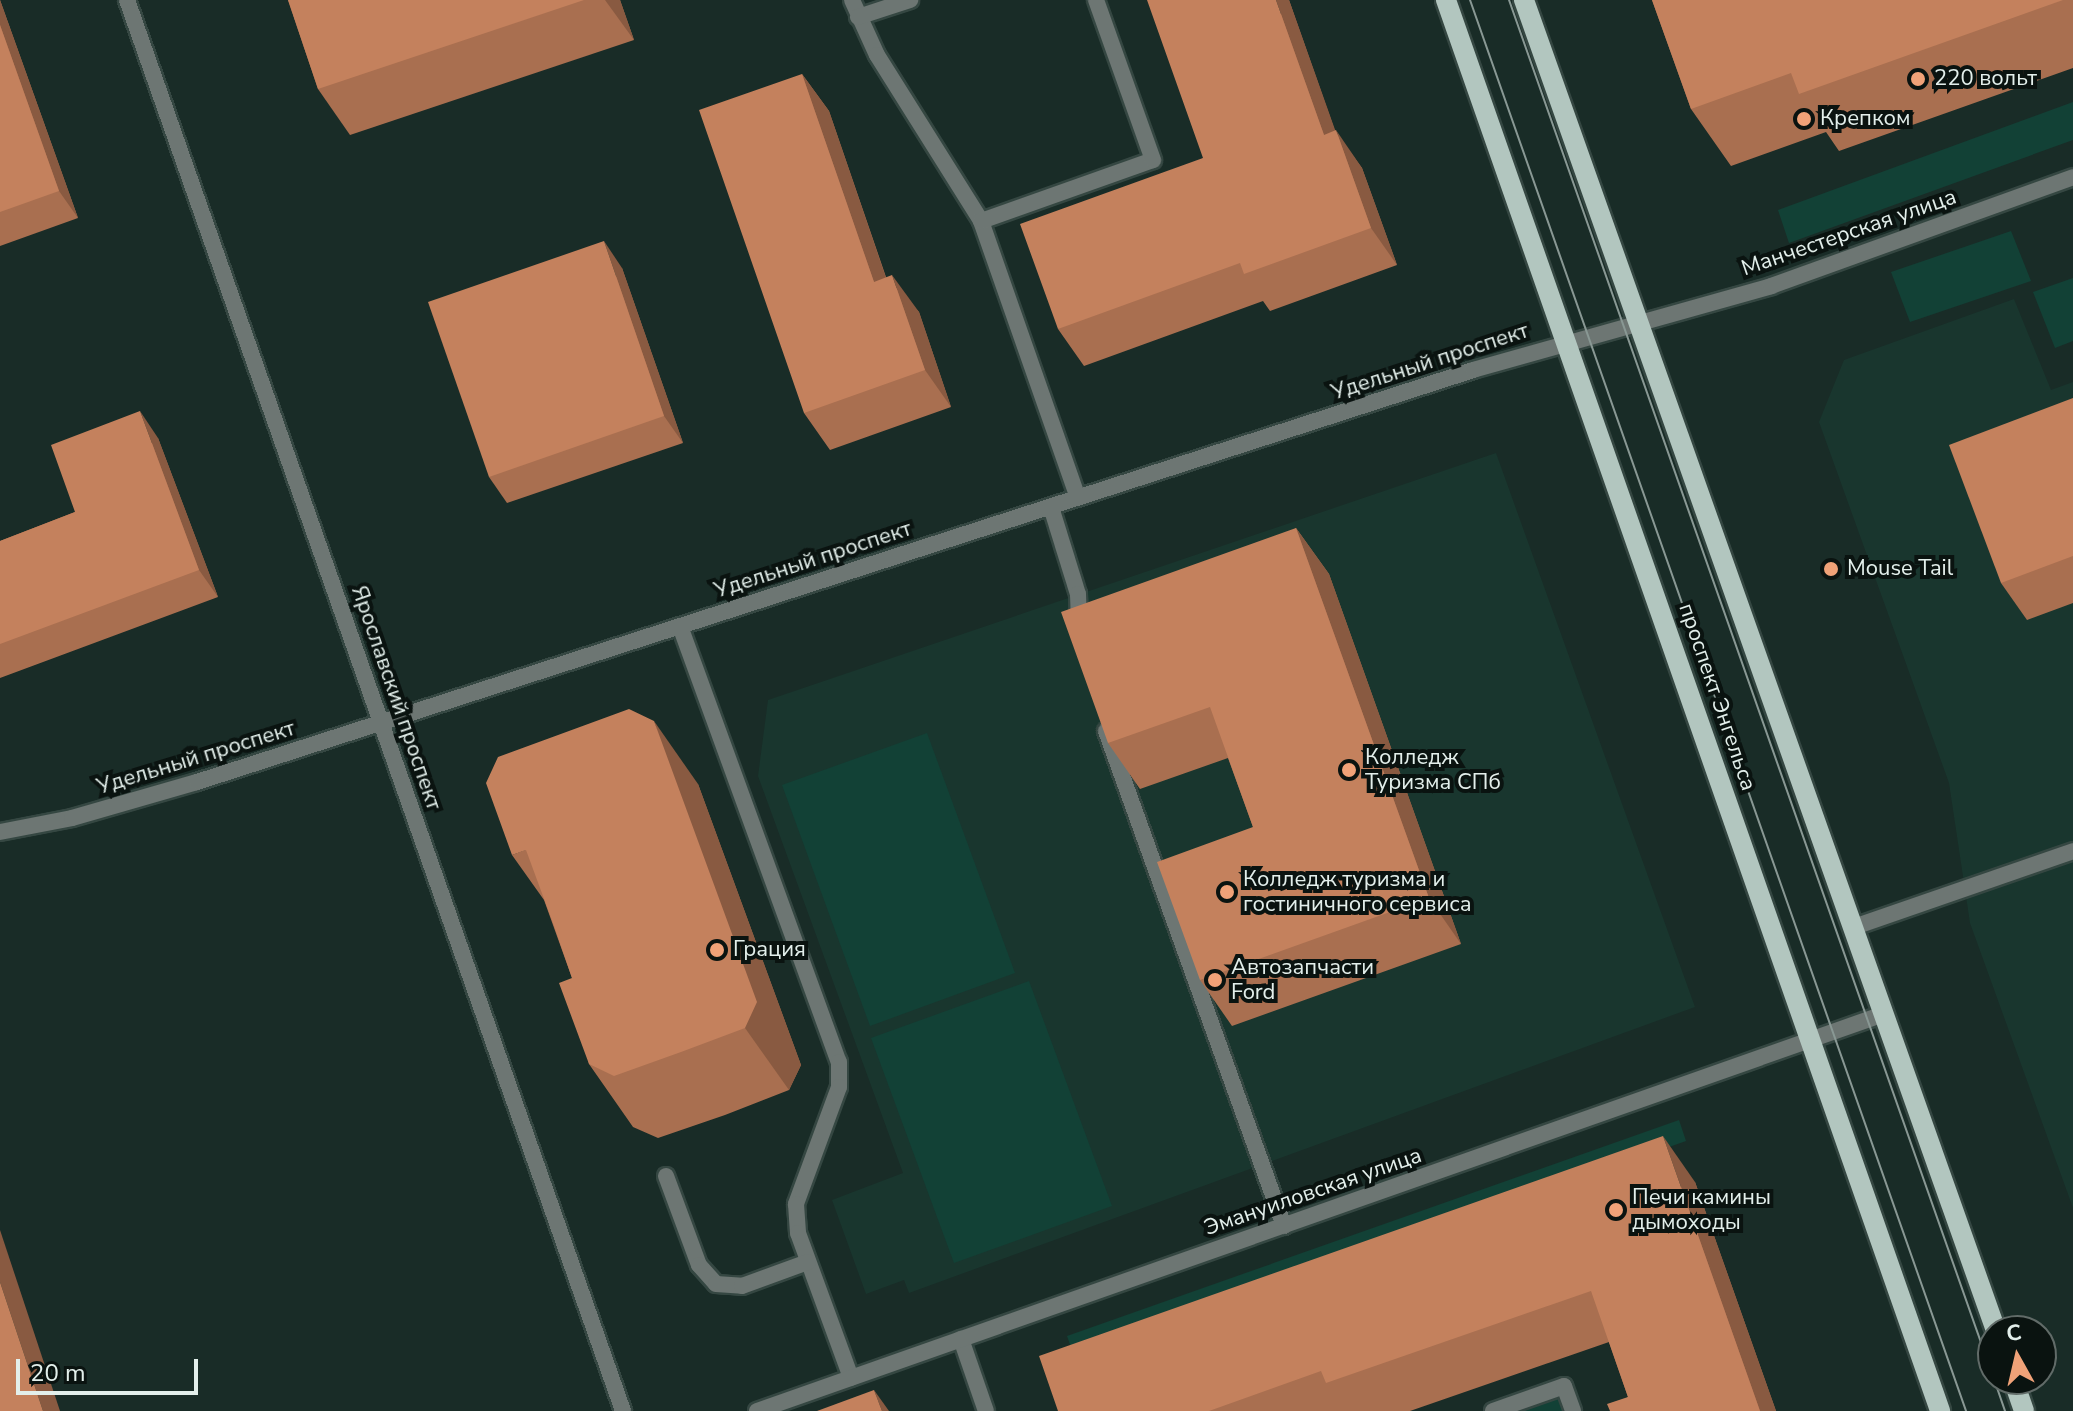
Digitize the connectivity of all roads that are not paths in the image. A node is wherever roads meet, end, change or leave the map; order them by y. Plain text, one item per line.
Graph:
1 (127, 0) edge
2 (852, 0) edge
3 (910, 0) edge
4 (1096, 0) edge
5 (1446, 0) edge
6 (1524, 0) edge
7 (858, 17) junction
8 (2073, 177) edge
9 (981, 221) junction
10 (1638, 323) junction
11 (1566, 342) junction
12 (1078, 498) junction
13 (1051, 507) junction
14 (680, 626) junction
15 (1079, 645) edge
16 (1101, 718) edge
17 (381, 722) junction
18 (0, 832) edge
19 (2073, 851) edge
20 (1854, 927) junction
21 (1884, 1014) junction
22 (1810, 1041) junction
23 (666, 1176) dead end
24 (1284, 1226) junction
25 (808, 1262) junction
26 (1990, 1315) edge
27 (961, 1339) junction
28 (851, 1378) junction
29 (623, 1411) edge
30 (757, 1411) edge
31 (986, 1411) edge
32 (1493, 1411) edge
33 (1573, 1411) edge
34 (1940, 1411) edge

1 - 17 street, Ярославский проспект
2 - 7 street
3 - 7 street
4 - 9 street
5 - 11 main road, проспект Энгельса
6 - 10 main road
7 - 9 street
8 - 10 street, Манчестерская улица
9 - 12 street
10 - 11 street, Удельный проспект
10 - 20 main road
11 - 12 street, Удельный проспект
11 - 22 main road, проспект Энгельса
12 - 13 street, Удельный проспект
13 - 14 street, Удельный проспект
13 - 15 street
14 - 17 street, Удельный проспект
14 - 25 street
16 - 24 street
17 - 18 street, Удельный проспект
17 - 29 street, Ярославский проспект
19 - 20 street
20 - 21 main road
21 - 22 street, Эмануиловская улица
21 - 26 main road
22 - 24 street, Эмануиловская улица
22 - 34 main road, проспект Энгельса
23 - 25 street
24 - 27 street, Эмануиловская улица
25 - 28 street
27 - 28 street, Эмануиловская улица
27 - 31 street
28 - 30 street, Эмануиловская улица
32 - 33 street

